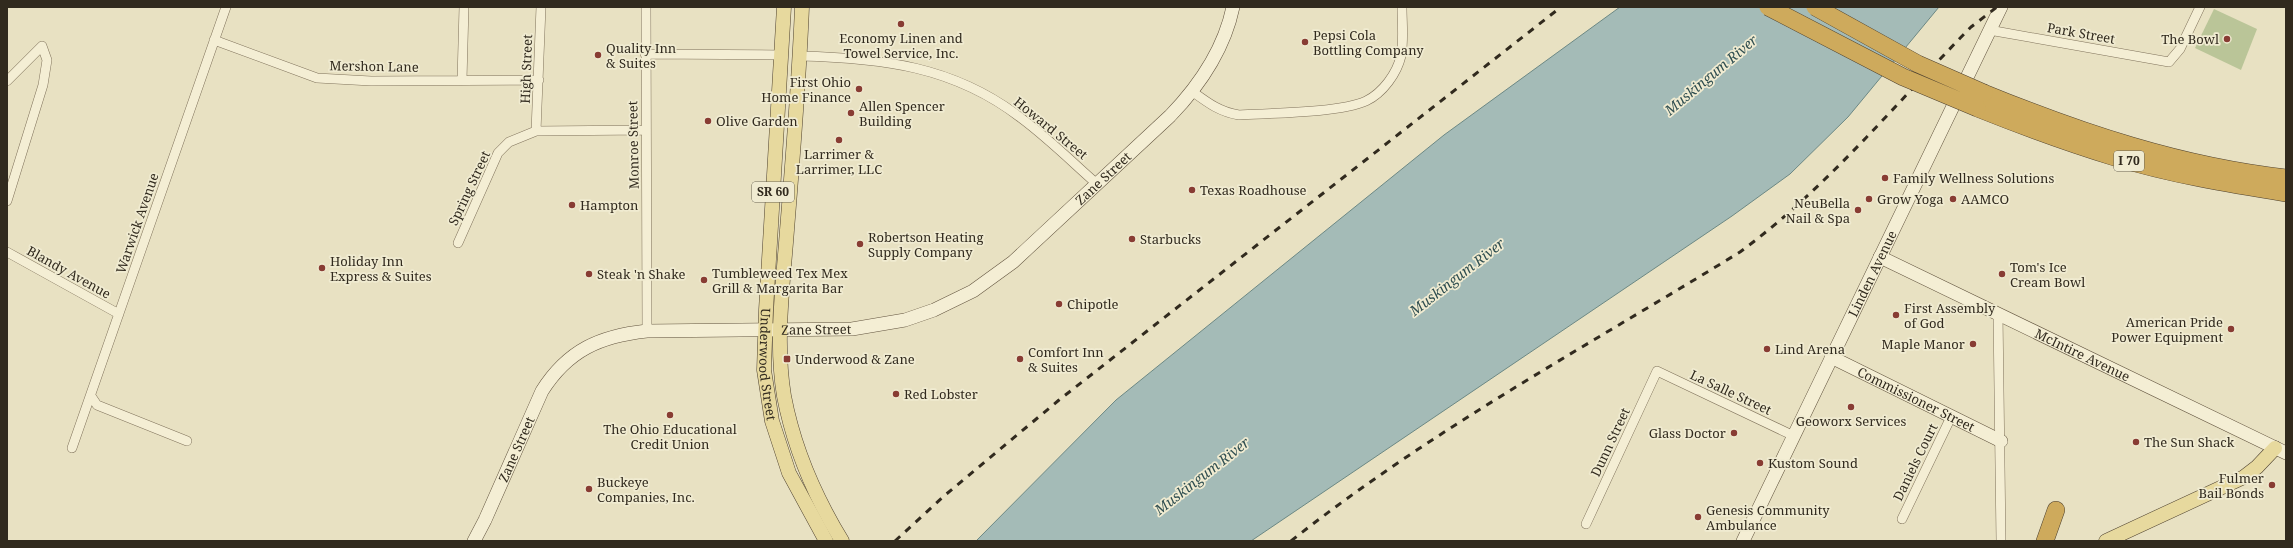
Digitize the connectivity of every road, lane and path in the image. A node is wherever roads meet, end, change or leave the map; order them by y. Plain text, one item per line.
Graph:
1 (226, 7) edge
2 (464, 7) edge
3 (541, 7) edge
4 (646, 7) edge
5 (784, 7) edge
6 (802, 7) edge
7 (1233, 7) edge
8 (1402, 7) edge
9 (1768, 7) edge
10 (1815, 7) edge
11 (2001, 7) edge
12 (2200, 7) edge
13 (1989, 30) junction
14 (214, 40) junction
15 (645, 54) junction
16 (782, 55) junction
17 (800, 56) junction
18 (462, 80) junction
19 (539, 80) junction
20 (7, 81) edge
21 (1193, 92) junction
22 (1980, 101) junction
23 (646, 130) junction
24 (536, 131) junction
25 (2286, 178) edge
26 (1097, 184) junction
27 (2286, 193) edge
28 (7, 201) edge
29 (458, 243) dead end
30 (7, 252) edge
31 (1880, 257) junction
32 (119, 314) junction
33 (1998, 314) junction
34 (765, 330) junction
35 (781, 330) junction
36 (647, 331) junction
37 (1831, 357) junction
38 (1657, 371) joint
39 (91, 396) junction
40 (1951, 416) junction
41 (1794, 436) junction
42 (187, 441) dead end
43 (2001, 441) junction
44 (72, 448) dead end
45 (2281, 450) edge
46 (2056, 510) dead end
47 (1902, 519) dead end
48 (821, 520) junction
49 (1586, 524) dead end
50 (474, 541) edge
51 (826, 541) edge
52 (842, 541) edge
53 (1744, 541) edge
54 (2001, 541) edge
55 (2045, 541) edge
56 (2106, 541) edge

1 - 14 street, Warwick Avenue
2 - 18 street
3 - 19 street, High Street
4 - 15 street, Monroe Street
5 - 16 main road, Underwood Street / SR 60
6 - 17 main road, Underwood Street / SR 60
7 - 21 main road, Zane Street
8 - 21 street
9 - 22 highway, I 70, bridge
10 - 22 highway, I 70, bridge
11 - 13 main road, Linden Avenue
12 - 13 street, Park Street
13 - 31 main road, Linden Avenue
14 - 18 street, Mershon Lane
14 - 32 street, Warwick Avenue
15 - 16 street
15 - 23 street, Monroe Street
16 - 34 main road, Underwood Street / SR 60
17 - 26 street, Howard Street
17 - 35 main road, Underwood Street / SR 60
18 - 19 street, Mershon Lane
19 - 24 street, High Street
20 - 28 street
21 - 26 main road, Zane Street
22 - 25 highway, I 70
22 - 27 highway, I 70
23 - 24 street, Spring Street
23 - 36 street, Monroe Street
24 - 29 street, Spring Street
26 - 35 main road, Zane Street
30 - 32 street, Blandy Avenue
31 - 33 main road, McIntire Avenue
31 - 37 main road, Linden Avenue
32 - 39 street, Warwick Avenue
33 - 43 street
33 - 45 main road, McIntire Avenue
34 - 35 main road, Zane Street
34 - 36 main road, Zane Street
34 - 48 main road, Underwood Street / SR 60
35 - 48 main road, Underwood Street / SR 60
36 - 50 main road, Zane Street
37 - 40 main road, Commissioner Street
37 - 41 main road, Linden Avenue
38 - 41 street, La Salle Street
38 - 49 street, Dunn Street
39 - 42 street
39 - 44 street, Warwick Avenue
40 - 43 main road, Commissioner Street
40 - 47 street, Daniels Court
41 - 53 main road, Linden Avenue
43 - 54 street
45 - 56 main road
46 - 55 highway
48 - 51 main road, Underwood Street / SR 60
48 - 52 main road, Underwood Street / SR 60

